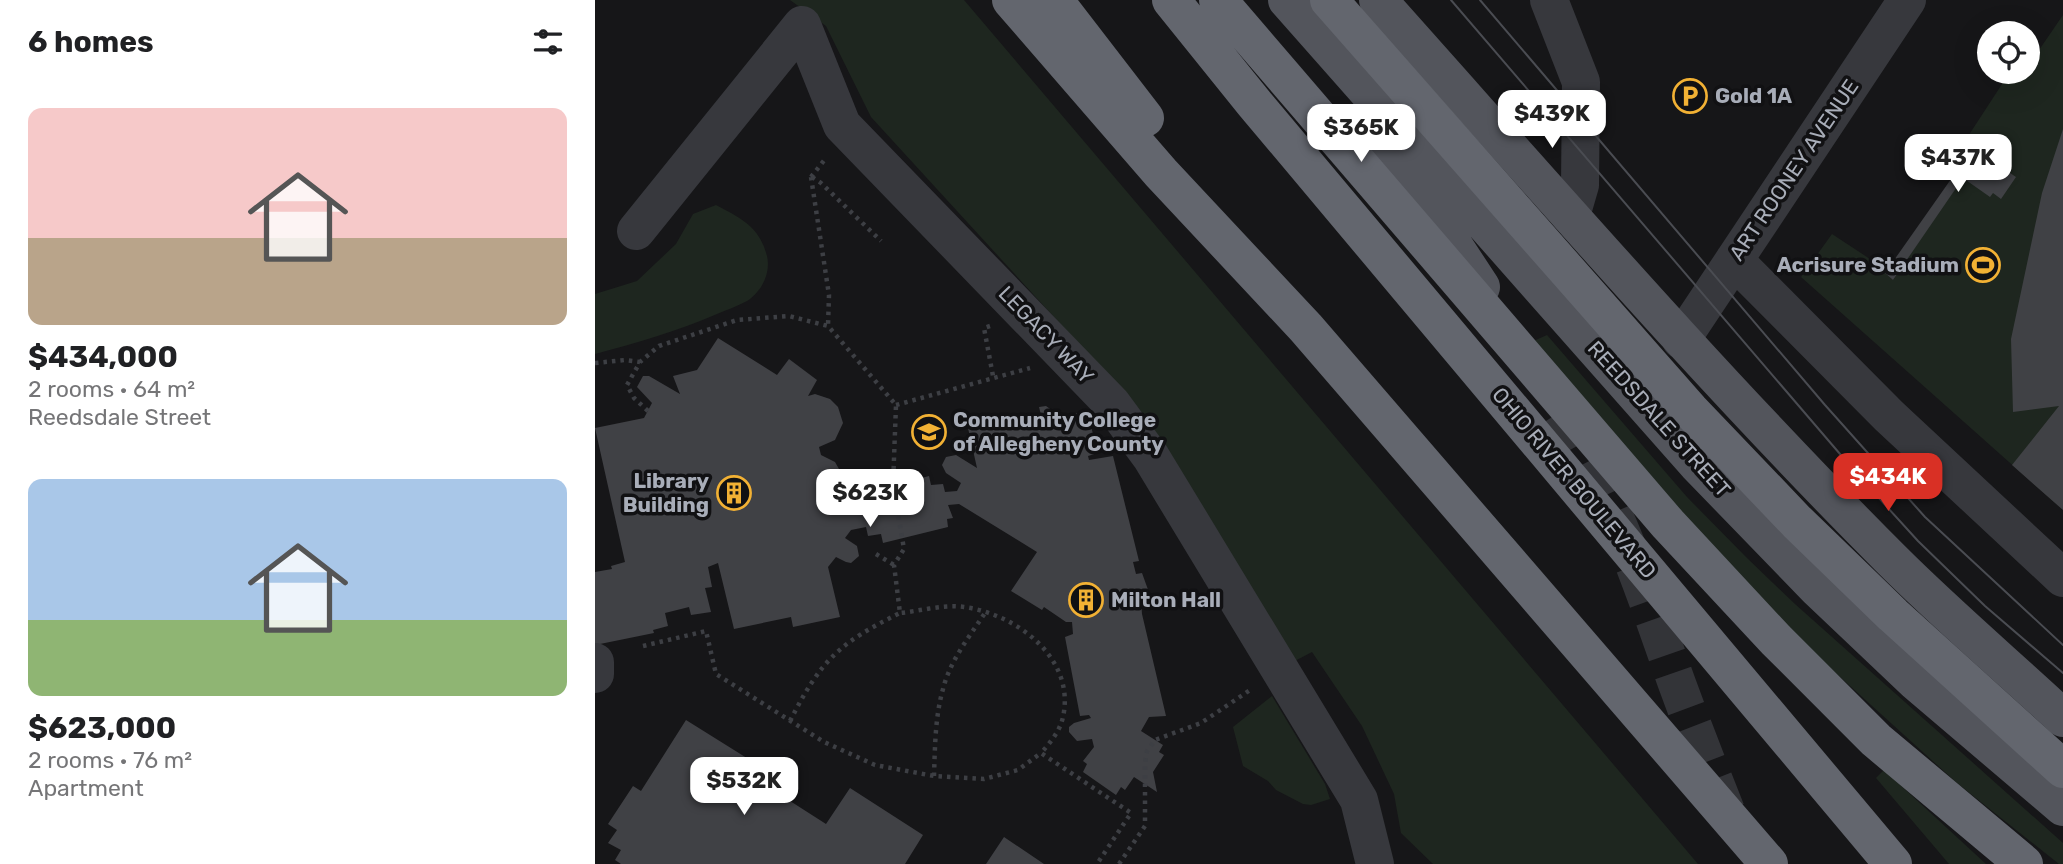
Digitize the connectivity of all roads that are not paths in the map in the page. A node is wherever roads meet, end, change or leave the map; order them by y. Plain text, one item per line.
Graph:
1 (1011, 0) edge
2 (1054, 0) edge
3 (1140, 0) edge
4 (1171, 0) edge
5 (1218, 0) edge
6 (1278, 0) edge
7 (1287, 0) edge
8 (1329, 0) edge
9 (1378, 0) edge
10 (1549, 0) edge
11 (1907, 0) edge
12 (1254, 103) junction
13 (1571, 216) junction
14 (636, 232) dead end
15 (1734, 260) junction
16 (1488, 297) dead end
17 (1306, 328) junction
18 (1681, 340) junction
19 (2063, 578) edge
20 (595, 662) edge
21 (595, 674) edge
22 (2063, 718) edge
23 (2063, 769) edge
24 (2063, 807) edge
25 (1375, 864) edge
26 (1769, 864) edge
27 (1893, 864) edge
28 (2024, 864) edge

1 - 17 highway
2 - 17 highway
3 - 12 highway
4 - 12 highway
5 - 28 highway
6 - 16 main road
7 - 24 main road, REEDSDALE STREET
8 - 23 highway
9 - 13 main road
10 - 13 street
11 - 15 street, ART ROONEY AVENUE
12 - 27 highway, OHIO RIVER BOULEVARD
13 - 18 main road
14 - 25 street, LEGACY WAY
15 - 18 street, ART ROONEY AVENUE
15 - 19 street
17 - 26 highway
18 - 22 main road
20 - 21 street

